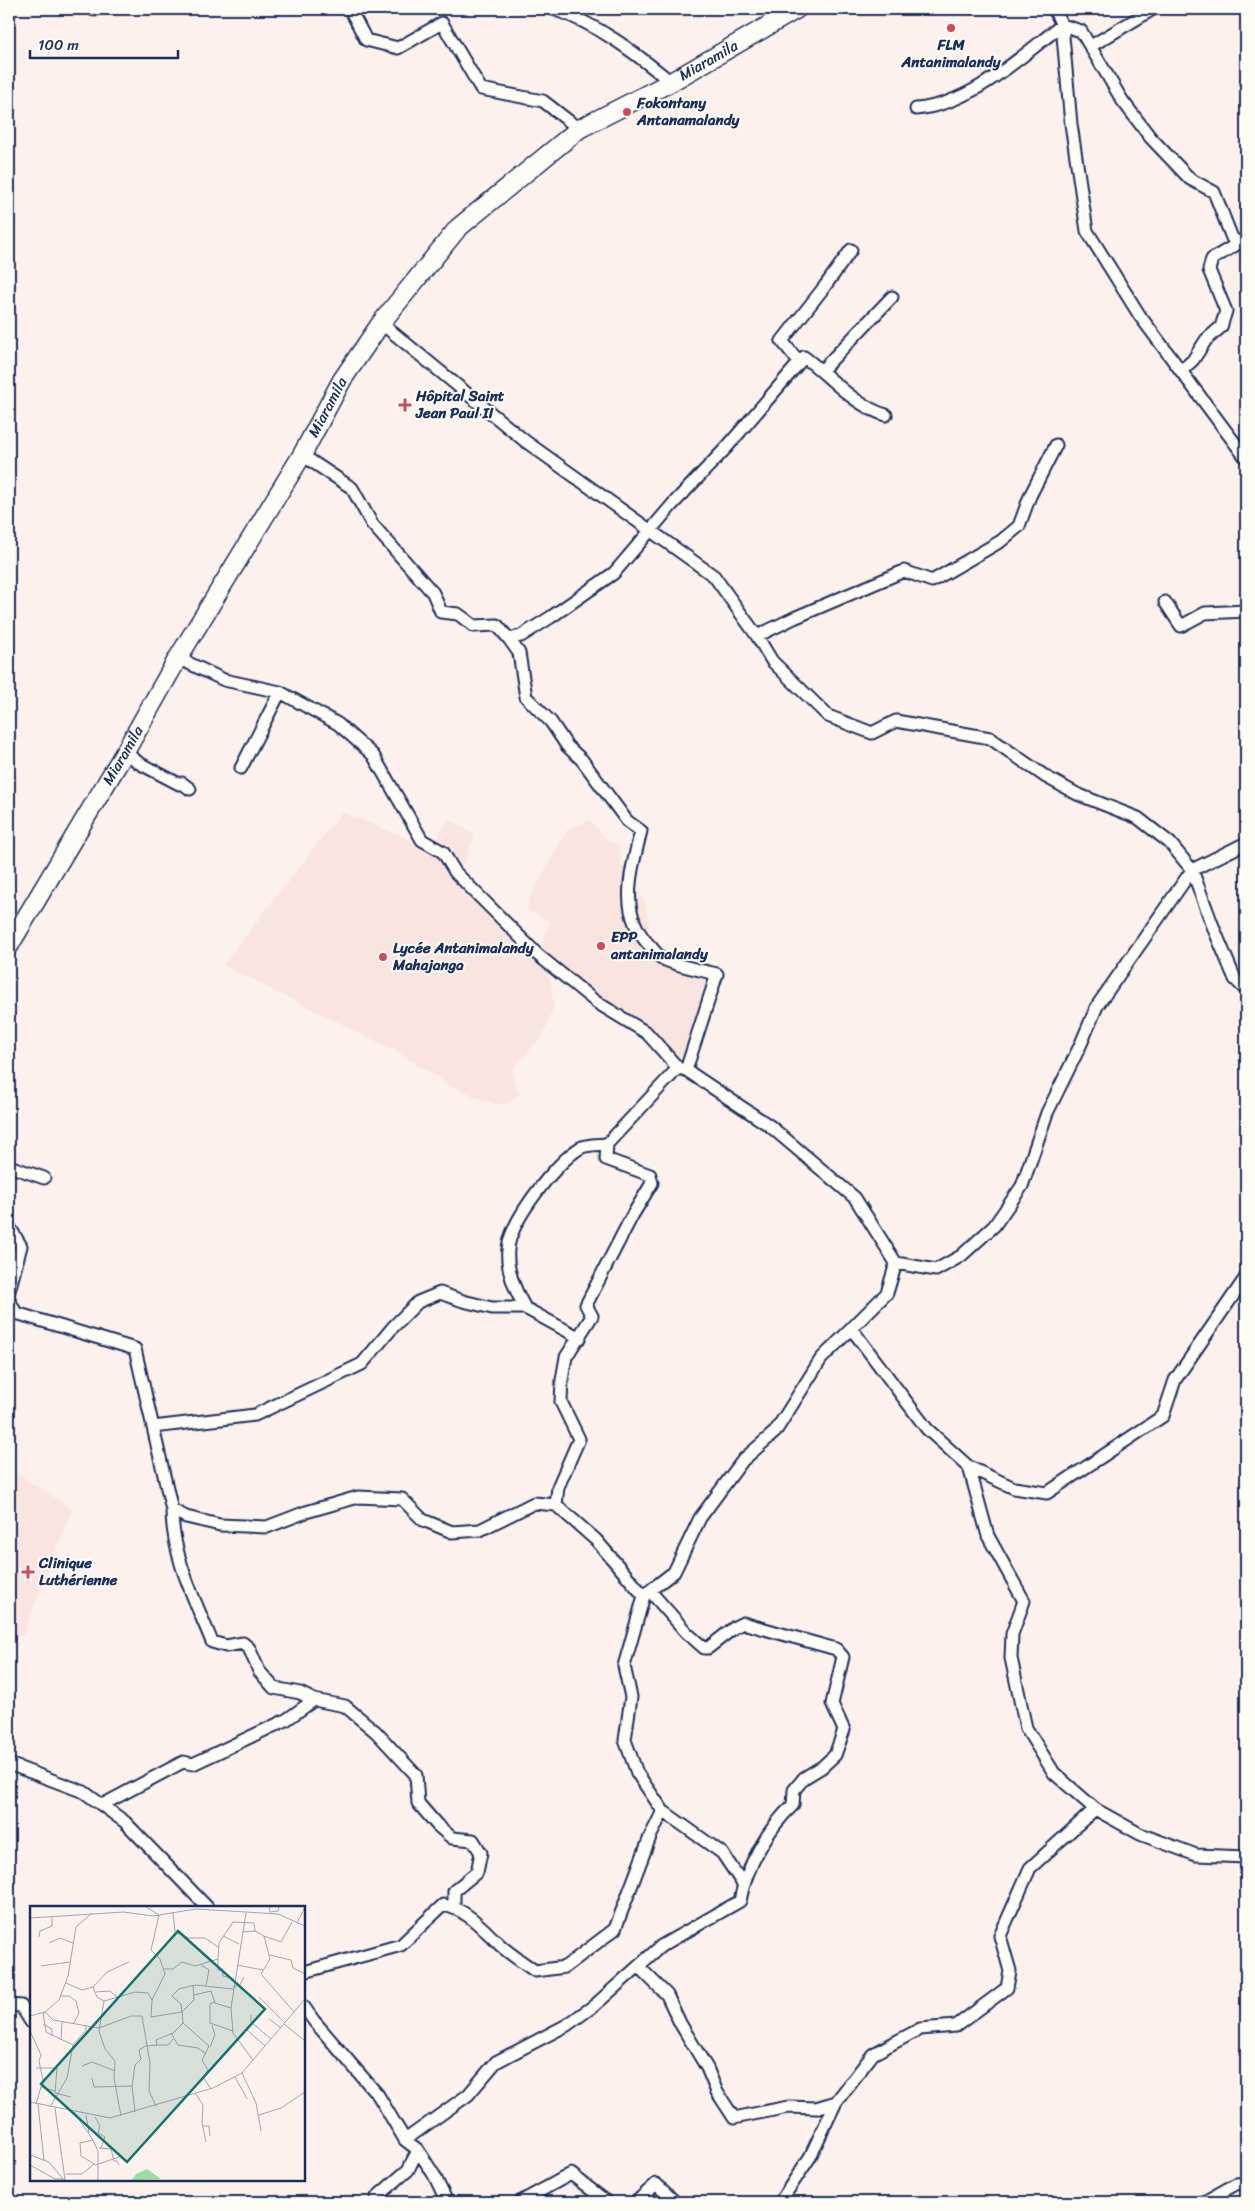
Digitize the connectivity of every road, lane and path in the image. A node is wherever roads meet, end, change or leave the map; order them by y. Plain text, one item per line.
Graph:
1 (350, 9) edge
2 (553, 9) edge
3 (1054, 9) edge
4 (1153, 9) edge
5 (791, 10) edge
6 (1062, 25) junction
7 (1091, 46) junction
8 (671, 82) junction
9 (916, 109) dead end
10 (579, 128) junction
11 (1243, 241) edge
12 (851, 250) dead end
13 (892, 297) dead end
14 (381, 323) junction
15 (799, 362) junction
16 (822, 370) junction
17 (1181, 371) junction
18 (886, 416) dead end
19 (1056, 445) dead end
20 (302, 455) junction
21 (1246, 458) edge
22 (651, 532) junction
23 (1165, 602) dead end
24 (1246, 611) edge
25 (758, 636) junction
26 (509, 639) junction
27 (178, 658) junction
28 (280, 692) junction
29 (125, 752) junction
30 (241, 768) dead end
31 (190, 789) dead end
32 (1246, 843) edge
33 (1192, 870) junction
34 (9, 946) edge
35 (1246, 990) edge
36 (682, 1069) junction
37 (607, 1144) junction
38 (9, 1166) edge
39 (44, 1178) dead end
40 (9, 1226) edge
41 (896, 1263) junction
42 (1246, 1277) edge
43 (9, 1291) edge
44 (9, 1300) edge
45 (524, 1308) junction
46 (850, 1328) junction
47 (580, 1338) junction
48 (153, 1427) junction
49 (969, 1467) junction
50 (556, 1505) junction
51 (172, 1510) junction
52 (647, 1594) junction
53 (314, 1700) junction
54 (9, 1764) edge
55 (102, 1805) junction
56 (1095, 1809) junction
57 (663, 1811) junction
58 (1246, 1857) edge
59 (743, 1884) junction
60 (207, 1906) edge
61 (454, 1907) junction
62 (639, 1967) junction
63 (305, 1972) edge
64 (9, 2005) edge
65 (305, 2008) edge
66 (30, 2020) edge
67 (836, 2102) junction
68 (405, 2140) junction
69 (418, 2150) junction
70 (1246, 2183) edge
71 (376, 2202) edge
72 (447, 2202) edge
73 (520, 2202) edge
74 (607, 2202) edge
75 (636, 2202) edge
76 (675, 2202) edge
77 (780, 2202) edge
78 (1204, 2202) edge

1 - 10 street
2 - 8 street
3 - 6 street
4 - 7 street
5 - 8 main road, Miaramila
6 - 7 street
6 - 9 street
6 - 17 street
7 - 11 street
8 - 10 main road, Miaramila
10 - 14 main road, Miaramila
11 - 17 street
12 - 15 street
13 - 16 street
14 - 20 main road, Miaramila
14 - 22 street
15 - 16 street
15 - 22 street
16 - 18 street
17 - 21 street
19 - 25 street
20 - 26 street
20 - 27 main road, Miaramila
22 - 25 street
22 - 26 street
23 - 24 street
25 - 33 street
26 - 36 street
27 - 28 street
27 - 29 main road, Miaramila
28 - 30 street
28 - 36 street
29 - 31 street
29 - 34 main road, Miaramila
32 - 33 street
33 - 35 street
33 - 41 street
36 - 37 street
36 - 41 street
37 - 45 street
37 - 47 street
38 - 39 street
40 - 43 street
41 - 46 street
42 - 49 street
44 - 48 street
45 - 47 street
45 - 48 street
46 - 49 street
46 - 52 street
47 - 50 street
48 - 51 street
49 - 56 street
50 - 51 street
50 - 52 street
51 - 53 street
52 - 57 street
52 - 59 street
53 - 55 street
53 - 61 street
54 - 55 street
55 - 60 street
56 - 58 street
56 - 67 street
57 - 59 street
57 - 61 street
59 - 62 street
61 - 63 street
62 - 67 street
62 - 68 street
64 - 66 street
65 - 68 street
67 - 77 street
68 - 69 street
69 - 71 street
69 - 72 street
70 - 78 street
73 - 74 street
75 - 76 street

